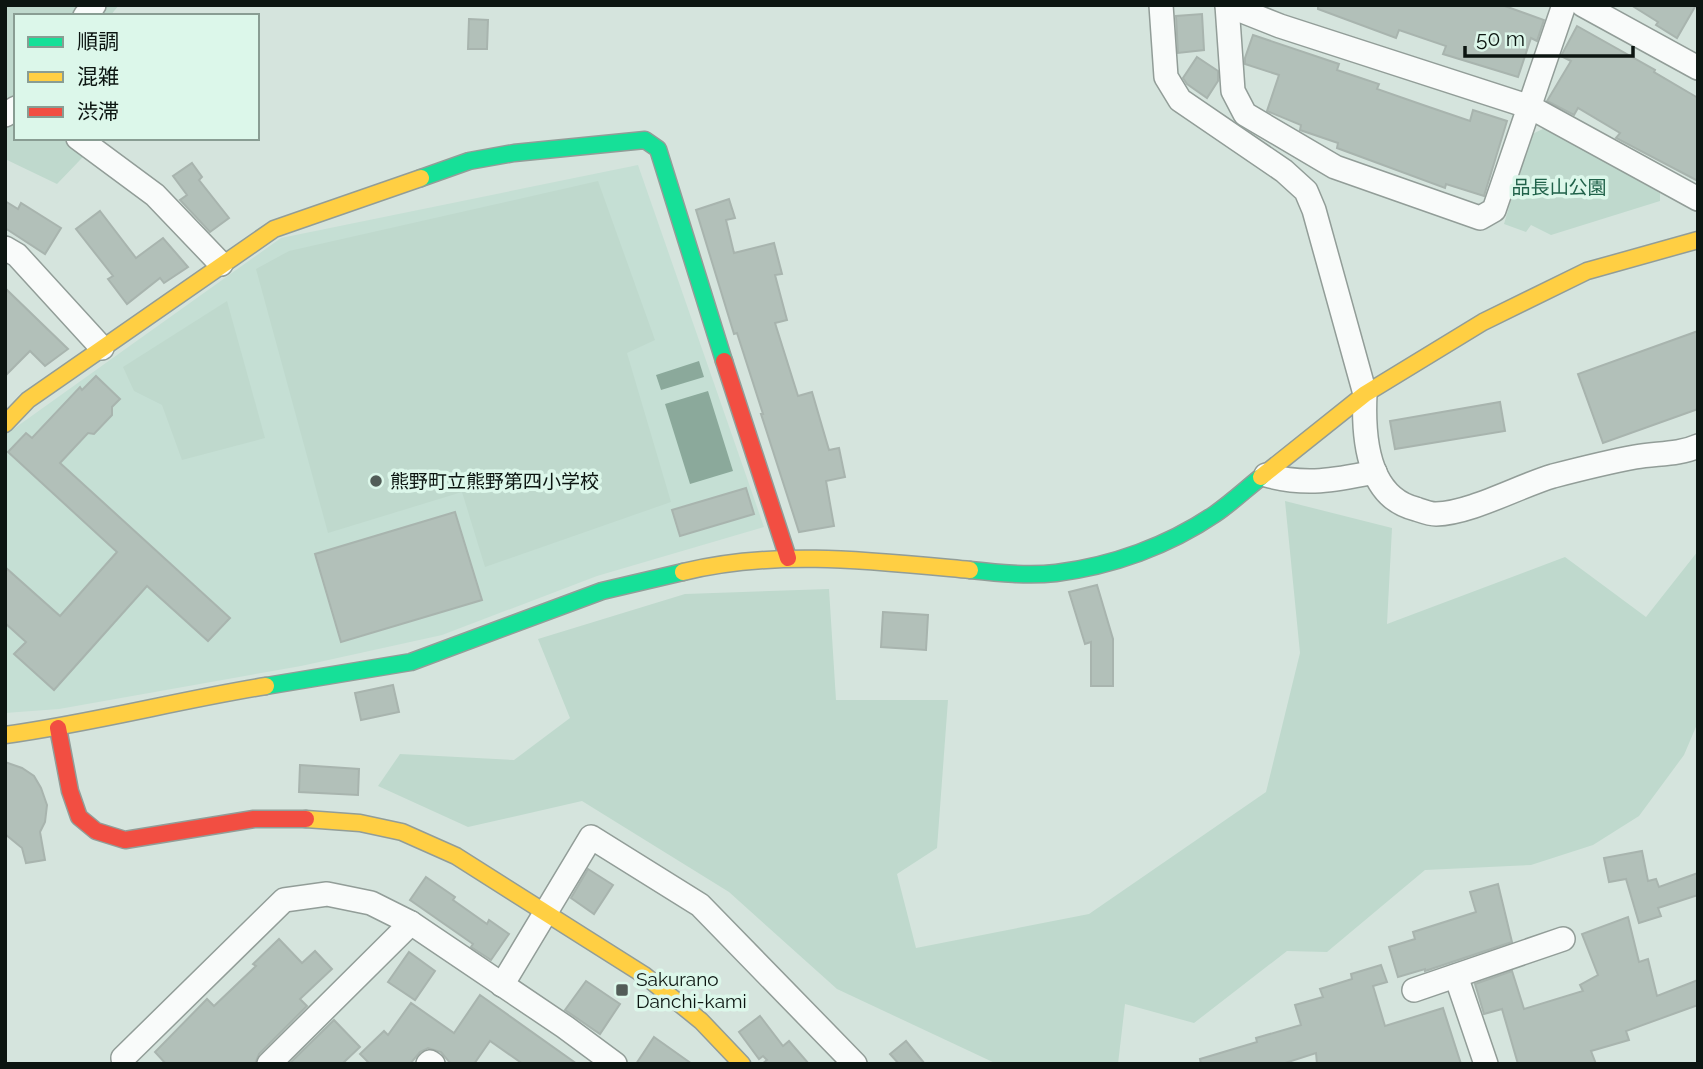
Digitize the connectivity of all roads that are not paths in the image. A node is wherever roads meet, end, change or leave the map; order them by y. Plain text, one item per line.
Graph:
1 (1161, 5) edge
2 (1227, 5) edge
3 (1564, 5) edge
4 (1583, 5) edge
5 (1698, 68) edge
6 (1530, 107) junction
7 (81, 140) edge
8 (1698, 199) edge
9 (1698, 240) edge
10 (5, 248) edge
11 (221, 264) junction
12 (103, 348) junction
13 (1365, 394) junction
14 (5, 424) edge
15 (1698, 446) edge
16 (1375, 472) junction
17 (1266, 475) junction
18 (788, 558) junction
19 (58, 728) junction
20 (5, 735) edge
21 (546, 911) junction
22 (411, 923) junction
23 (1563, 939) dead end
24 (1456, 976) junction
25 (502, 985) junction
26 (1414, 990) dead end
27 (124, 1064) edge
28 (269, 1064) edge
29 (428, 1064) edge
30 (433, 1064) edge
31 (615, 1064) edge
32 (742, 1064) edge
33 (855, 1064) edge
34 (1486, 1064) edge

1 - 13 street
2 - 6 street
2 - 6 street
3 - 6 street
4 - 5 street
6 - 8 street
7 - 11 street
9 - 13 street
10 - 12 street
11 - 12 street
11 - 18 street
12 - 14 street
13 - 16 street
13 - 17 street
15 - 16 street
16 - 17 street
17 - 18 street
18 - 19 street
19 - 20 street
19 - 21 street
21 - 25 street
21 - 32 street
21 - 33 street
22 - 25 street
22 - 27 street
22 - 28 street
23 - 24 street
24 - 26 street
24 - 34 street
25 - 31 street
29 - 30 street

